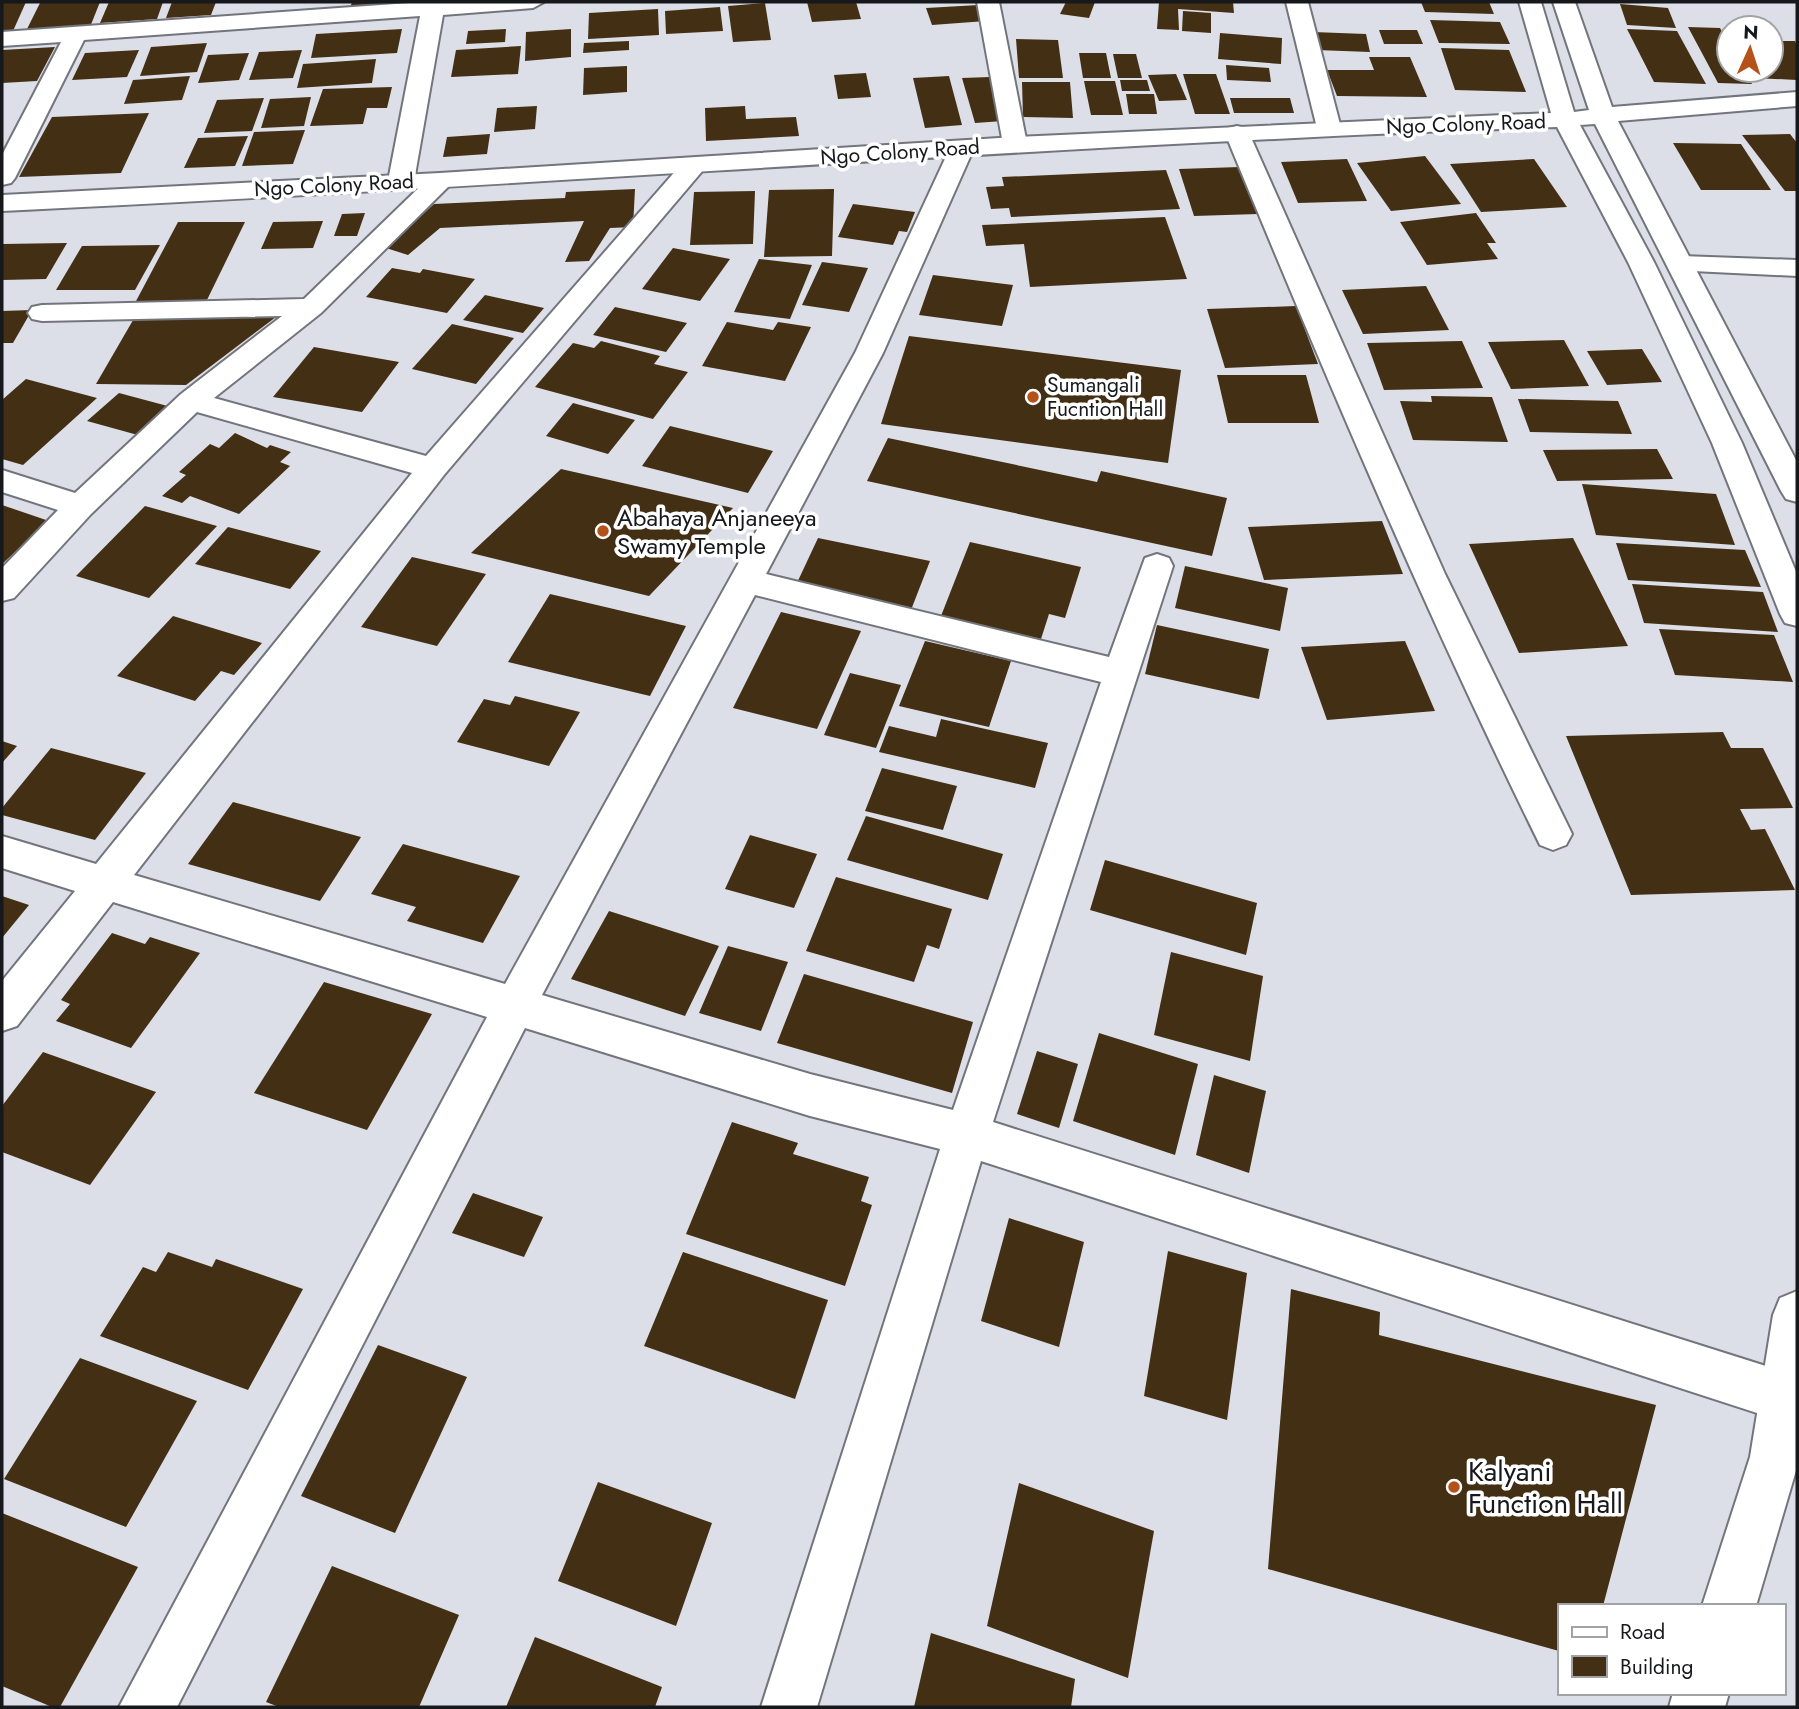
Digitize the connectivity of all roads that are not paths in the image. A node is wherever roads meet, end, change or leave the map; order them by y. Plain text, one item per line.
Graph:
1 (533, 2) edge
2 (988, 2) edge
3 (1297, 2) edge
4 (1530, 2) edge
5 (1564, 2) edge
6 (433, 5) edge
7 (76, 34) junction
8 (2, 39) edge
9 (1797, 99) edge
10 (1603, 115) junction
11 (1565, 120) junction
12 (1329, 128) junction
13 (1237, 133) junction
14 (1016, 144) junction
15 (961, 148) junction
16 (695, 164) junction
17 (2, 178) edge
18 (401, 180) junction
19 (440, 181) junction
20 (2, 203) edge
21 (1681, 264) junction
22 (1797, 268) edge
23 (311, 307) junction
24 (42, 313) dead end
25 (191, 401) junction
26 (433, 467) junction
27 (2, 481) edge
28 (1797, 491) edge
29 (80, 506) junction
30 (1157, 566) dead end
31 (746, 581) junction
32 (2, 589) edge
33 (1797, 614) edge
34 (1119, 673) junction
35 (1553, 834) dead end
36 (2, 852) edge
37 (105, 881) junction
38 (515, 1006) junction
39 (2, 1012) edge
40 (967, 1135) junction
41 (1797, 1315) edge
42 (1785, 1397) junction
43 (1786, 1462) edge
44 (1730, 1604) edge
45 (146, 1707) edge
46 (789, 1707) edge

1 - 6 street
2 - 14 street
3 - 12 street
4 - 11 street
5 - 10 street
6 - 7 street
6 - 18 street
7 - 8 street
7 - 17 street
9 - 10 street, Ngo Colony Road
10 - 11 street, Ngo Colony Road
10 - 21 street
11 - 12 street, Ngo Colony Road
11 - 33 street
12 - 13 street, Ngo Colony Road
13 - 14 street, Ngo Colony Road
13 - 35 street
14 - 15 street, Ngo Colony Road
15 - 16 street, Ngo Colony Road
15 - 31 street
16 - 19 street, Ngo Colony Road
16 - 26 street
18 - 19 street, Ngo Colony Road
18 - 20 street, Ngo Colony Road
19 - 23 street
21 - 22 street
21 - 28 street
23 - 24 street
23 - 25 street
25 - 26 street
25 - 29 street
26 - 37 street
27 - 29 street
29 - 32 street
30 - 34 street
31 - 34 street
31 - 38 street
34 - 40 street
36 - 37 street
37 - 38 street
37 - 39 street
38 - 40 street
38 - 45 street
40 - 42 street
40 - 46 street
41 - 42 street
42 - 43 street
43 - 44 street

